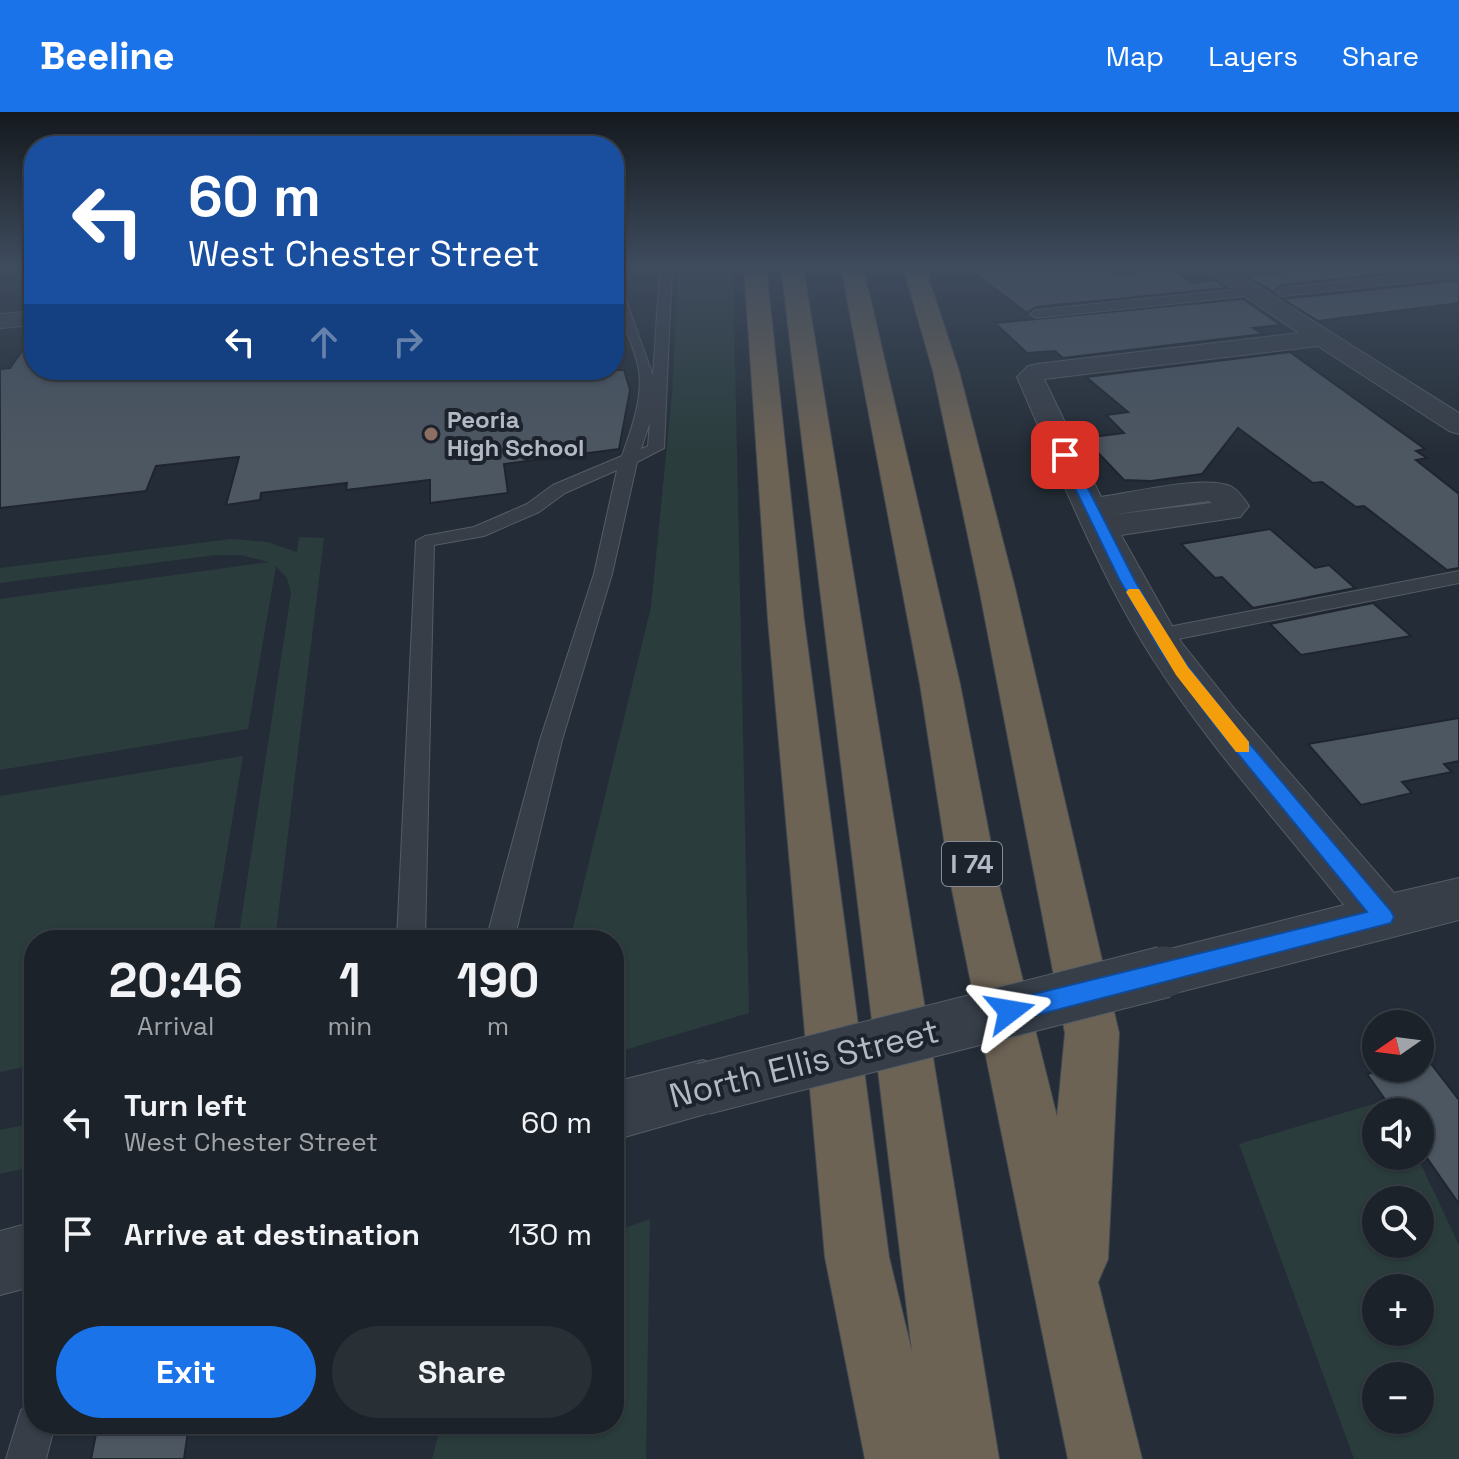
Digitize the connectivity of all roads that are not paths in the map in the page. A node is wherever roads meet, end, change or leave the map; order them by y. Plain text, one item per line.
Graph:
1 (631, 330) edge
2 (663, 330) edge
3 (761, 330) edge
4 (801, 330) edge
5 (865, 330) edge
6 (933, 330) edge
7 (1310, 330) edge
8 (1345, 330) edge
9 (1323, 338) junction
10 (1409, 393) junction
11 (1450, 393) edge
12 (1459, 425) edge
13 (631, 461) junction
14 (1459, 577) edge
15 (1158, 636) junction
16 (1459, 899) edge
17 (1384, 917) junction
18 (411, 930) edge
19 (503, 930) edge
20 (624, 1109) edge
21 (24, 1257) edge
22 (0, 1263) edge
23 (1072, 1306) junction
24 (32, 1434) edge
25 (26, 1459) edge
26 (902, 1459) edge
27 (962, 1459) edge
28 (1105, 1459) edge

1 - 13 lane
2 - 13 lane
3 - 26 highway
4 - 27 highway
5 - 23 highway, I 74
6 - 23 highway
7 - 9 street
8 - 11 street
9 - 10 street
9 - 15 street
10 - 11 street
10 - 12 street
13 - 18 lane
13 - 19 lane
14 - 15 lane
15 - 17 street
16 - 17 street, North Ellis Street
17 - 20 street, North Ellis Street, bridge
21 - 22 street
23 - 28 highway, I 74
24 - 25 lane

